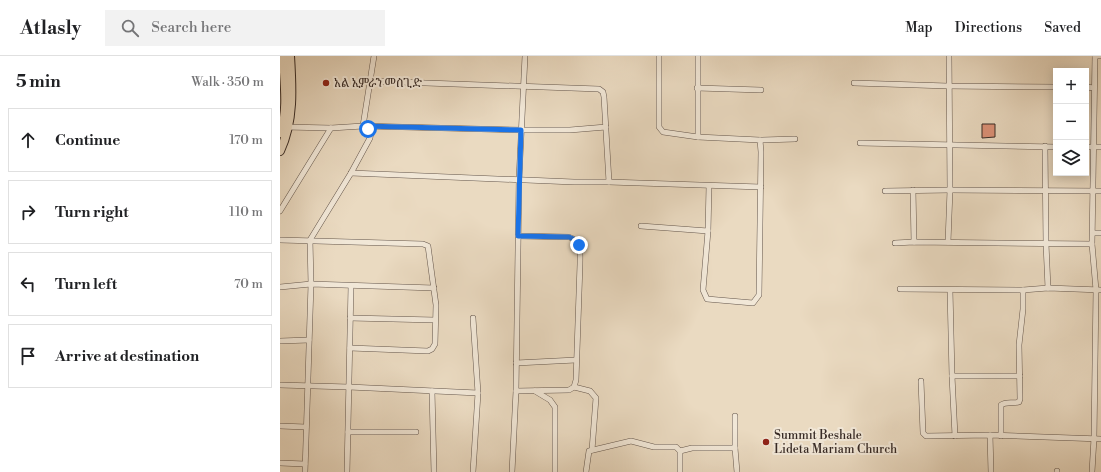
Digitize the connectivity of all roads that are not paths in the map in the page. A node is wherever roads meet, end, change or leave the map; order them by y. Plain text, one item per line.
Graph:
1 (283, 56) edge
2 (290, 56) edge
3 (374, 56) edge
4 (525, 56) edge
5 (659, 56) edge
6 (698, 56) edge
7 (949, 56) edge
8 (1095, 56) edge
9 (1101, 56) edge
10 (370, 81) junction
11 (854, 83) dead end
12 (948, 86) junction
13 (523, 87) junction
14 (1053, 87) edge
15 (697, 88) junction
16 (1089, 88) edge
17 (1094, 88) junction
18 (762, 90) dead end
19 (363, 126) junction
20 (606, 127) junction
21 (331, 128) junction
22 (284, 130) edge
23 (521, 130) junction
24 (698, 137) junction
25 (794, 139) dead end
26 (760, 140) junction
27 (860, 143) dead end
28 (950, 145) junction
29 (1045, 146) junction
30 (1053, 146) edge
31 (1089, 147) edge
32 (1094, 147) junction
33 (1101, 147) edge
34 (280, 151) edge
35 (351, 173) junction
36 (519, 179) junction
37 (609, 182) junction
38 (709, 186) junction
39 (761, 188) junction
40 (913, 190) junction
41 (950, 190) junction
42 (885, 191) dead end
43 (1045, 191) junction
44 (1094, 191) junction
45 (1101, 191) edge
46 (280, 211) edge
47 (642, 226) dead end
48 (708, 231) junction
49 (1092, 233) junction
50 (1101, 233) edge
51 (518, 236) junction
52 (280, 240) edge
53 (310, 240) junction
54 (914, 242) junction
55 (948, 242) junction
56 (895, 243) dead end
57 (1046, 244) junction
58 (1092, 244) junction
59 (311, 284) junction
60 (351, 286) junction
61 (280, 288) edge
62 (434, 288) junction
63 (1048, 288) junction
64 (900, 289) dead end
65 (950, 290) junction
66 (1023, 290) junction
67 (1098, 290) edge
68 (350, 318) junction
69 (473, 318) dead end
70 (435, 320) junction
71 (280, 340) edge
72 (309, 340) junction
73 (350, 348) junction
74 (576, 360) junction
75 (516, 363) junction
76 (952, 376) junction
77 (1020, 376) junction
78 (920, 381) dead end
79 (280, 385) edge
80 (308, 386) junction
81 (349, 387) junction
82 (574, 387) junction
83 (432, 391) junction
84 (516, 391) junction
85 (534, 391) junction
86 (478, 393) junction
87 (735, 416) dead end
88 (280, 426) edge
89 (306, 427) junction
90 (348, 432) junction
91 (416, 432) dead end
92 (990, 435) junction
93 (955, 436) junction
94 (1001, 436) junction
95 (1094, 438) junction
96 (1101, 439) edge
97 (735, 448) junction
98 (592, 450) junction
99 (680, 452) junction
100 (280, 463) edge
101 (305, 464) junction
102 (305, 472) edge
103 (347, 472) edge
104 (434, 472) edge
105 (473, 472) edge
106 (512, 472) edge
107 (555, 472) edge
108 (586, 472) edge
109 (680, 472) edge
110 (738, 472) edge
111 (991, 472) edge
112 (1092, 472) edge

1 - 22 main road
2 - 22 main road
3 - 10 street
4 - 13 street
5 - 24 street
6 - 15 street
7 - 12 street
8 - 9 street
8 - 17 street
10 - 13 street
10 - 19 street
11 - 12 street
12 - 14 street
12 - 28 street
13 - 20 street
13 - 23 street
15 - 18 street
15 - 24 street
16 - 17 street
17 - 32 street
19 - 21 street
19 - 23 street
19 - 35 street
20 - 23 street
20 - 37 street
21 - 22 street
21 - 46 street
22 - 34 main road
23 - 36 street
24 - 26 street
25 - 26 street
26 - 39 street
27 - 28 street
28 - 29 street
28 - 41 street
29 - 30 street
29 - 43 street
31 - 32 street
32 - 33 street
32 - 44 street
35 - 36 street
35 - 53 street
36 - 37 street
36 - 51 street
37 - 38 street
38 - 39 street
38 - 48 street
39 - 48 street
40 - 41 street
40 - 42 street
40 - 54 street
41 - 43 street
41 - 55 street
43 - 44 street
43 - 57 street
44 - 45 street
44 - 49 street
47 - 48 street
49 - 50 street
49 - 58 street
51 - 74 street
51 - 75 street
52 - 53 street
53 - 59 street
53 - 62 street
54 - 55 street
54 - 56 street
55 - 57 street
57 - 58 street
57 - 63 street
58 - 67 street
59 - 60 street
59 - 61 street
59 - 72 street
60 - 62 street
60 - 68 street
62 - 70 street
63 - 66 street
63 - 67 street
64 - 65 street
65 - 66 street
65 - 76 street
66 - 77 street
67 - 95 street
68 - 70 street
68 - 73 street
69 - 86 street
70 - 73 street
71 - 72 street
72 - 80 street
73 - 81 street
74 - 75 street
74 - 82 street
75 - 84 street
76 - 77 street
76 - 93 street
77 - 94 street
78 - 93 street
79 - 80 street
80 - 81 street
80 - 89 street
81 - 83 street
81 - 90 street
82 - 85 street
82 - 98 street
83 - 86 street
83 - 104 street
84 - 85 street
84 - 106 street
85 - 107 street
86 - 105 street
87 - 97 street
88 - 89 street
89 - 101 street
90 - 91 street
90 - 103 street
92 - 93 street
92 - 94 street
92 - 111 street
94 - 95 street
95 - 96 street
95 - 112 street
97 - 99 street
97 - 110 street
98 - 99 street
98 - 108 street
99 - 109 street
100 - 101 street
101 - 102 street

